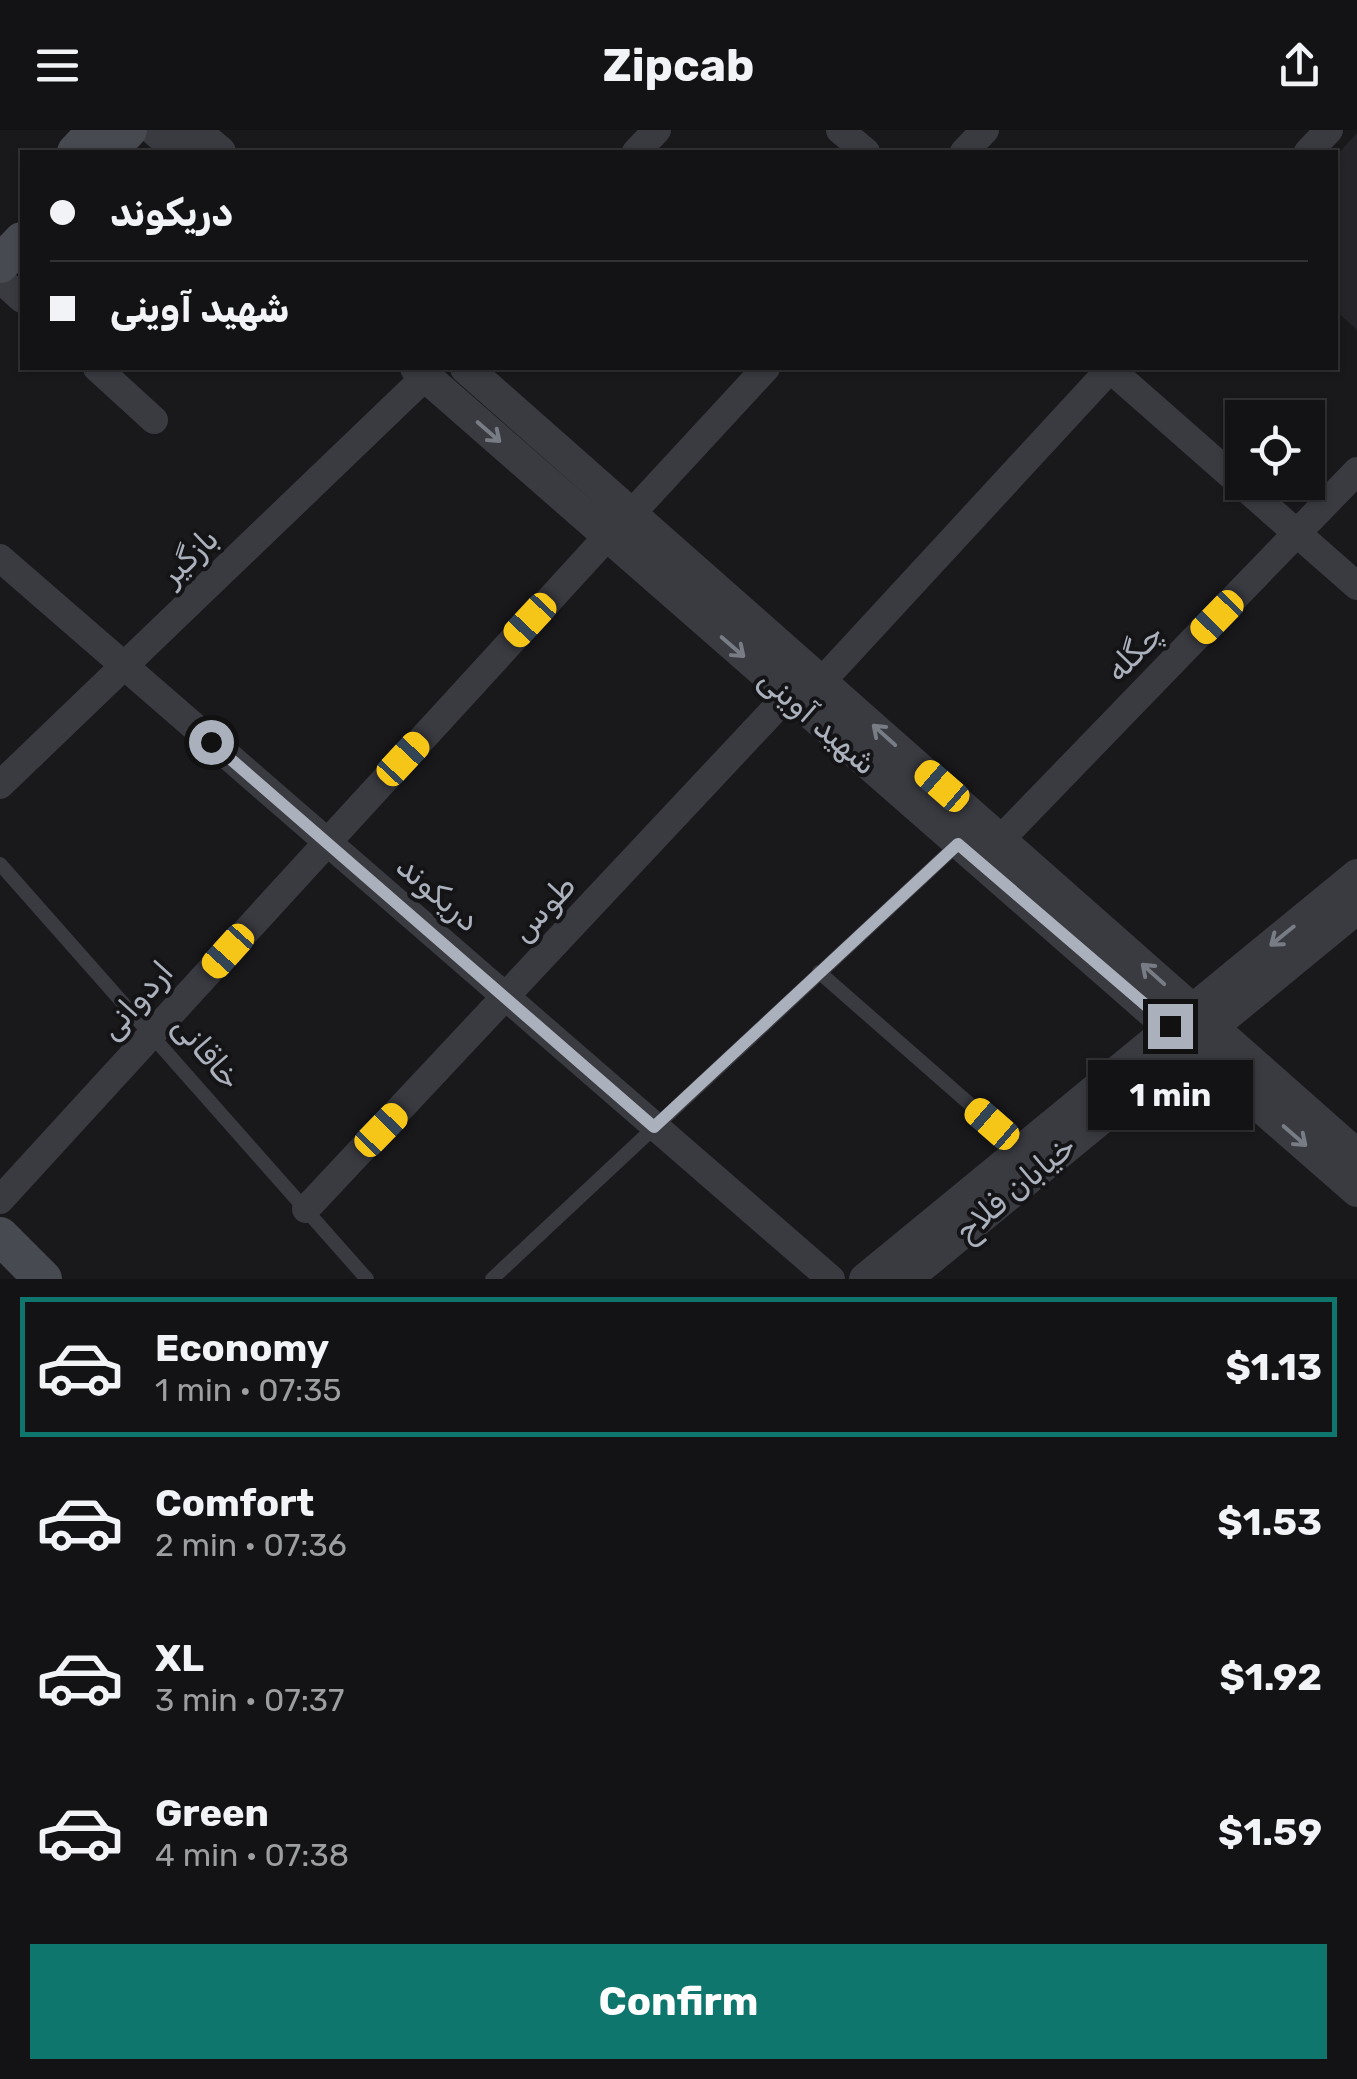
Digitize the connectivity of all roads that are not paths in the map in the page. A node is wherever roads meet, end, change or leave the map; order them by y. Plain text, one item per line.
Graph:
1 (97, 130) edge
2 (128, 130) edge
3 (155, 130) edge
4 (194, 130) edge
5 (657, 130) edge
6 (840, 130) edge
7 (985, 130) edge
8 (1329, 130) edge
9 (78, 150) edge
10 (109, 150) edge
11 (178, 150) edge
12 (218, 150) edge
13 (638, 150) edge
14 (864, 150) edge
15 (966, 150) edge
16 (1310, 150) edge
17 (20, 210) edge
18 (0, 232) edge
19 (20, 243) edge
20 (0, 264) edge
21 (0, 279) edge
22 (20, 297) edge
23 (99, 370) edge
24 (468, 370) edge
25 (764, 370) edge
26 (1108, 370) edge
27 (1112, 370) edge
28 (421, 372) edge
29 (154, 420) dead end
30 (1357, 471) edge
31 (632, 512) junction
32 (1298, 533) junction
33 (607, 536) junction
34 (0, 558) edge
35 (1357, 586) edge
36 (124, 667) junction
37 (823, 680) junction
38 (788, 696) junction
39 (0, 785) edge
40 (1001, 839) junction
41 (327, 842) junction
42 (958, 844) junction
43 (0, 864) edge
44 (1357, 875) edge
45 (1357, 908) edge
46 (819, 972) junction
47 (506, 999) junction
48 (1191, 1026) junction
49 (154, 1032) junction
50 (654, 1127) junction
51 (1021, 1149) junction
52 (1357, 1155) edge
53 (1357, 1191) edge
54 (0, 1200) edge
55 (306, 1209) junction
56 (0, 1236) edge
57 (0, 1268) edge
58 (12, 1279) edge
59 (43, 1279) edge
60 (368, 1279) edge
61 (492, 1279) edge
62 (830, 1279) edge
63 (864, 1279) edge
64 (906, 1279) edge

1 - 9 main road
2 - 10 main road
3 - 11 street
4 - 12 street
5 - 13 street
6 - 14 street
7 - 15 street
8 - 16 street
17 - 18 main road
19 - 20 main road
21 - 22 street
23 - 29 street
24 - 31 street, شهید آوینی
25 - 31 street
26 - 37 street
27 - 32 street
28 -> 33 street, شهید آوینی
28 - 36 street, بازگیر
30 - 32 street, چگله
31 - 37 street, شهید آوینی
32 - 35 street
32 - 40 street, چگله
33 -> 38 street, شهید آوینی
33 - 41 street, اردوانی
34 - 36 street, دریکوند
36 - 39 street, بازگیر
36 - 41 street, دریکوند
40 -> 37 street, شهید آوینی
38 - 42 street, شهید آوینی
38 - 47 street, طوس
48 -> 40 street, شهید آوینی
41 - 47 street, دریکوند
41 - 49 street, اردوانی
42 - 46 lane
42 - 48 street, شهید آوینی
43 - 49 lane, خاقانی
44 -> 48 street, خیابان فلاح
45 - 48 street, خیابان فلاح
46 - 50 lane
46 - 51 lane
47 - 50 street, دریکوند
47 - 55 street, طوس
48 - 51 street, خیابان فلاح
48 - 52 street, شهید آوینی
48 -> 53 street, شهید آوینی
48 - 64 street, خیابان فلاح
49 - 54 street, اردوانی
49 - 55 lane, خاقانی
50 - 61 lane
50 - 62 street, دریکوند
51 - 63 street, خیابان فلاح
55 - 60 lane, خاقانی
56 - 59 main road
57 - 58 main road

